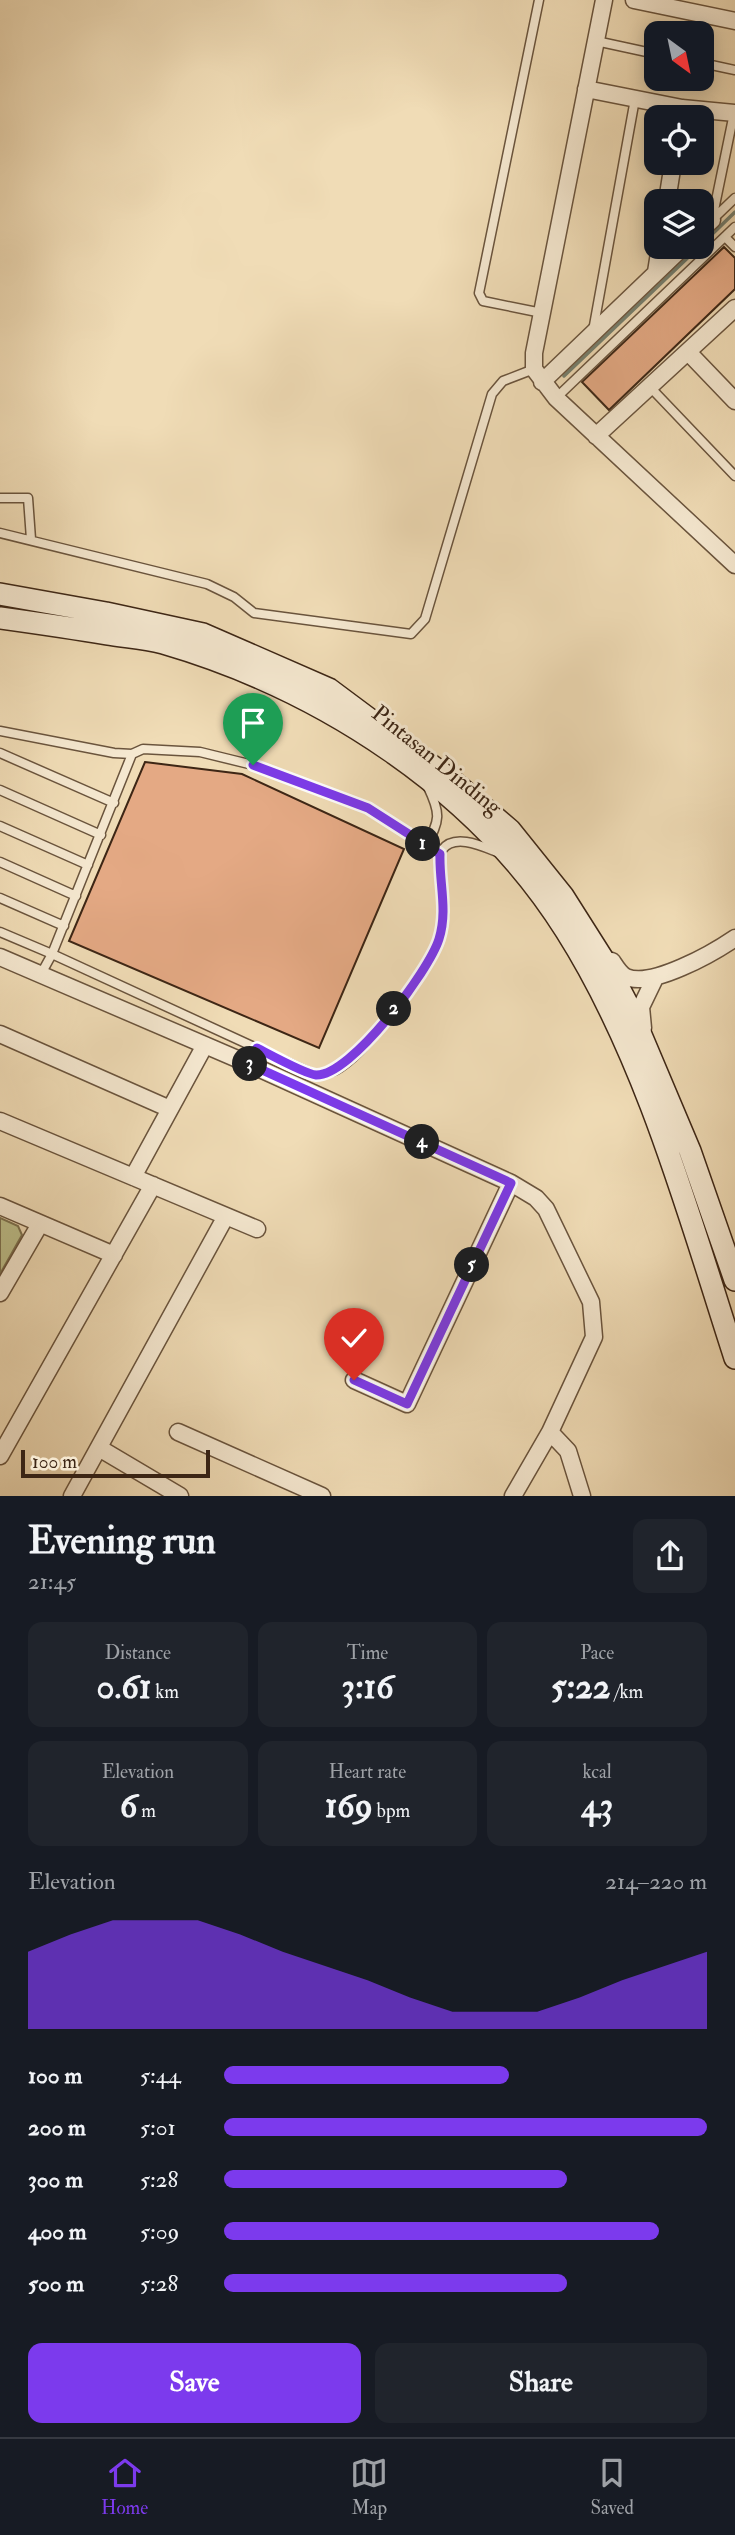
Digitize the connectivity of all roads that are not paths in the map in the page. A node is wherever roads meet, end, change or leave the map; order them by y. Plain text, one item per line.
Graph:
1 (539, 0) edge
2 (604, 0) edge
3 (634, 0) edge
4 (735, 21) edge
5 (596, 41) junction
6 (644, 51) edge
7 (714, 66) edge
8 (735, 70) edge
9 (586, 89) junction
10 (635, 99) junction
11 (655, 105) edge
12 (714, 113) edge
13 (735, 113) edge
14 (714, 196) edge
15 (735, 198) edge
16 (714, 218) edge
17 (735, 227) edge
18 (725, 237) junction
19 (735, 247) edge
20 (658, 259) edge
21 (670, 259) edge
22 (656, 272) junction
23 (542, 313) junction
24 (733, 314) edge
25 (592, 334) junction
26 (688, 352) junction
27 (538, 376) junction
28 (650, 387) junction
29 (556, 398) junction
30 (735, 401) edge
31 (596, 436) junction
32 (735, 476) edge
33 (0, 498) edge
34 (0, 533) edge
35 (31, 539) junction
36 (735, 565) edge
37 (0, 594) edge
38 (0, 618) edge
39 (0, 732) edge
40 (0, 753) edge
41 (132, 754) junction
42 (423, 777) junction
43 (0, 790) edge
44 (114, 803) junction
45 (0, 827) edge
46 (101, 835) junction
47 (426, 846) junction
48 (440, 854) junction
49 (509, 856) junction
50 (0, 862) edge
51 (88, 865) junction
52 (76, 896) junction
53 (563, 896) junction
54 (0, 898) edge
55 (64, 926) junction
56 (0, 932) edge
57 (735, 938) edge
58 (52, 954) junction
59 (0, 957) edge
60 (41, 974) junction
61 (655, 978) junction
62 (0, 1034) edge
63 (205, 1045) junction
64 (257, 1048) junction
65 (648, 1053) junction
66 (249, 1064) junction
67 (170, 1109) junction
68 (0, 1121) edge
69 (133, 1177) junction
70 (511, 1183) junction
71 (153, 1185) junction
72 (0, 1206) edge
73 (226, 1216) junction
74 (40, 1224) junction
75 (716, 1226) junction
76 (257, 1229) dead end
77 (114, 1255) junction
78 (735, 1264) edge
79 (735, 1280) edge
80 (0, 1293) edge
81 (735, 1358) edge
82 (354, 1380) dead end
83 (178, 1432) dead end
84 (550, 1432) junction
85 (99, 1448) junction
86 (0, 1456) edge
87 (518, 1492) edge
88 (72, 1496) edge
89 (180, 1496) edge
90 (323, 1496) edge
91 (582, 1496) edge

1 - 23 lane
2 - 5 street
3 - 4 street
5 - 6 lane
5 - 9 street
7 - 8 lane
9 - 10 street
9 - 23 street
10 - 11 street
10 - 25 lane
12 - 13 street
13 - 14 lane
15 - 16 lane
17 - 18 lane
18 - 19 lane
18 - 29 lane
20 - 22 street
21 - 22 street
22 - 25 street
23 - 27 street
24 - 26 street
25 - 27 street
26 - 28 street
26 - 30 street
27 - 29 street
27 - 35 lane
28 - 31 street
28 - 32 lane
29 - 31 street
31 - 36 street
33 - 35 lane
34 - 35 lane
37 - 53 main road, Pintasan Dinding
38 - 42 main road, Pintasan Dinding
39 - 41 lane
40 - 44 lane
41 - 44 lane
41 - 47 lane
42 - 47 lane
42 - 49 main road, Pintasan Dinding
43 - 46 lane
44 - 46 lane
45 - 51 lane
46 - 51 lane
47 - 48 lane
48 - 49 lane
48 - 64 lane
49 - 81 main road, Pintasan Dinding
50 - 52 lane
51 - 52 lane
52 - 55 lane
53 - 61 street
53 - 65 main road, Pintasan Dinding
54 - 55 lane
55 - 58 lane
56 - 58 lane
57 - 61 street
58 - 60 lane
58 - 64 lane
59 - 60 street
60 - 63 street
61 - 65 street
62 - 67 street
63 - 66 street
63 - 67 street
64 - 66 lane
65 - 75 main road, Pintasan Dinding
66 - 70 street
67 - 69 street
68 - 69 street
69 - 71 street
70 - 82 street
70 - 84 street
71 - 73 street
71 - 77 street
72 - 74 street
73 - 76 street
73 - 85 street
74 - 77 street
74 - 80 street
75 - 78 street
75 - 79 main road, Pintasan Dinding
77 - 86 street
83 - 90 street
84 - 87 street
84 - 91 street
85 - 88 street
85 - 89 street

